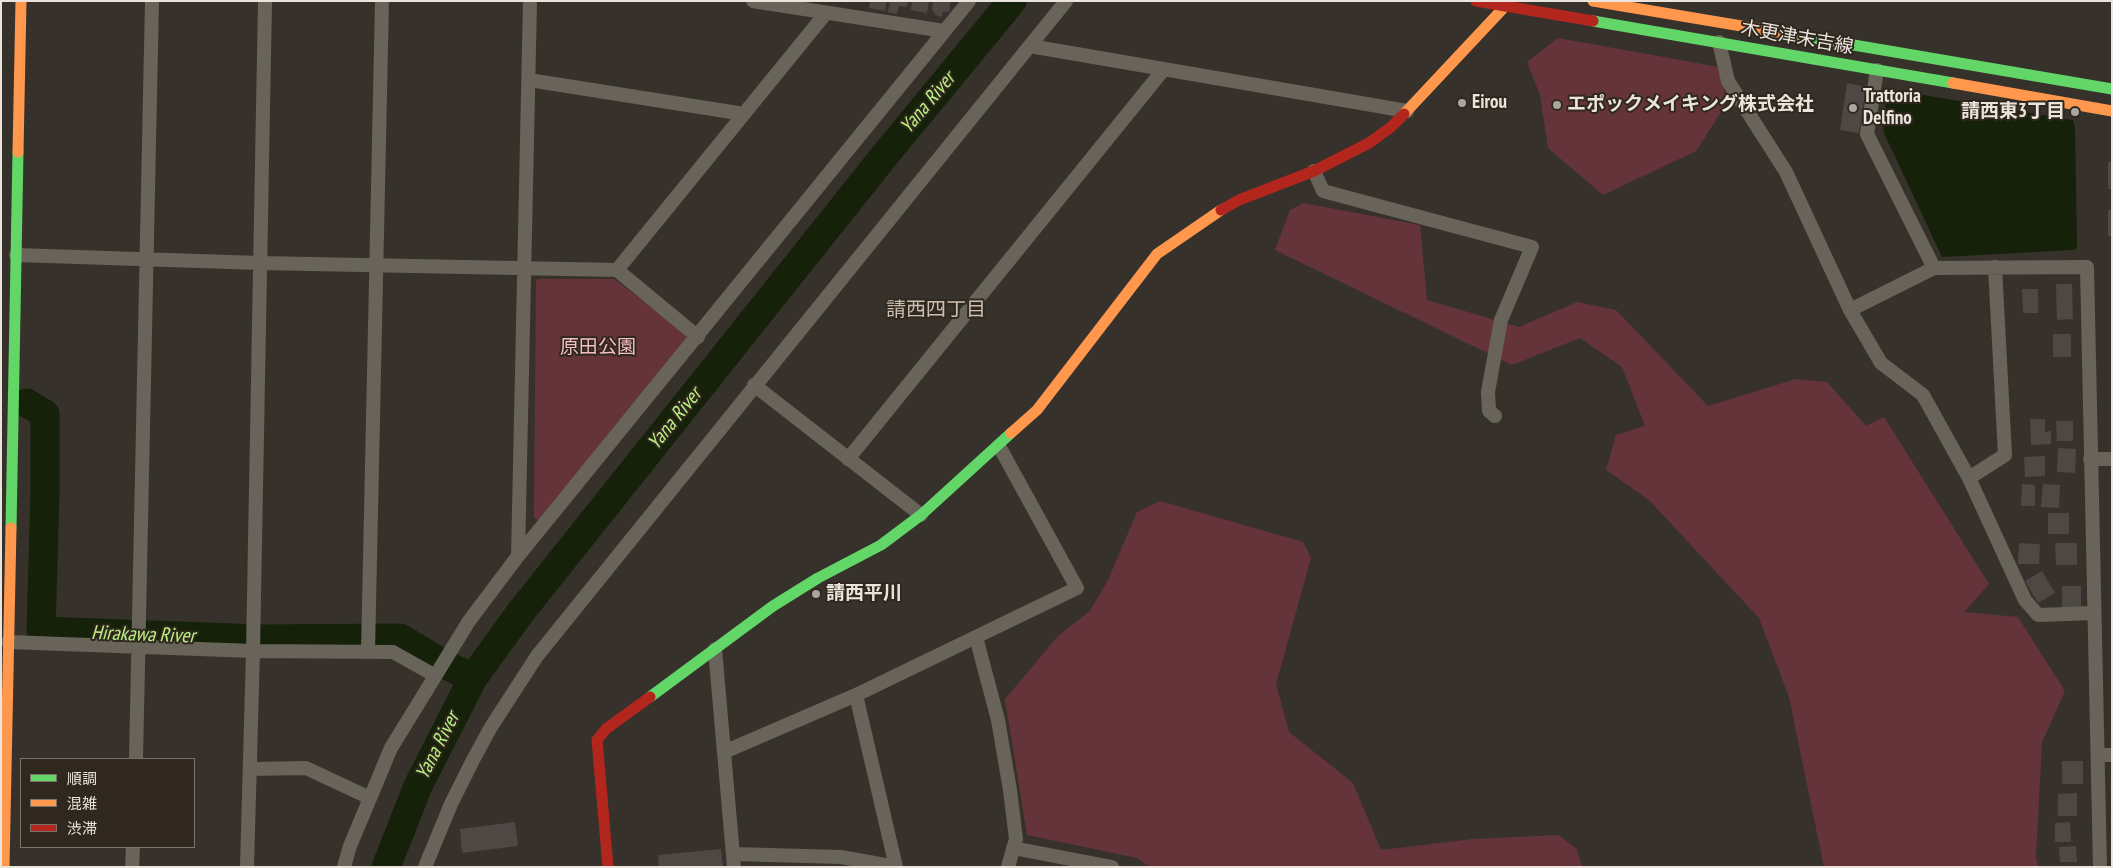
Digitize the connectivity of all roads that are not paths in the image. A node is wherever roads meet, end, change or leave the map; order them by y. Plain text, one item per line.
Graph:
1 (21, 1) edge
2 (152, 1) edge
3 (265, 1) edge
4 (382, 1) edge
5 (530, 1) edge
6 (753, 1) edge
7 (969, 1) edge
8 (1066, 1) edge
9 (1476, 1) edge
10 (1593, 1) edge
11 (1508, 4) edge
12 (826, 13) junction
13 (944, 31) junction
14 (1719, 42) junction
15 (1030, 46) junction
16 (1164, 69) junction
17 (1877, 70) junction
18 (529, 80) junction
19 (2112, 89) edge
20 (1407, 111) junction
21 (2112, 111) edge
22 (744, 114) junction
23 (1314, 171) junction
24 (16, 256) junction
25 (147, 260) junction
26 (260, 263) junction
27 (376, 265) junction
28 (1995, 267) junction
29 (524, 268) junction
30 (1934, 268) junction
31 (617, 270) junction
32 (1850, 310) junction
33 (698, 337) junction
34 (8, 365) edge
35 (754, 385) junction
36 (1495, 416) dead end
37 (1, 436) edge
38 (999, 446) junction
39 (12, 452) junction
40 (848, 458) junction
41 (2090, 459) junction
42 (2112, 459) edge
43 (1969, 478) junction
44 (921, 516) junction
45 (518, 556) junction
46 (2094, 613) junction
47 (976, 637) junction
48 (8, 642) junction
49 (253, 642) junction
50 (368, 643) junction
51 (139, 644) junction
52 (715, 649) junction
53 (440, 667) junction
54 (856, 695) junction
55 (724, 752) junction
56 (2105, 755) edge
57 (136, 758) edge
58 (250, 769) junction
59 (370, 798) junction
60 (133, 848) edge
61 (1013, 848) junction
62 (734, 860) edge
63 (4, 867) edge
64 (132, 867) edge
65 (247, 867) edge
66 (344, 867) edge
67 (425, 867) edge
68 (608, 867) edge
69 (896, 867) edge
70 (1008, 867) edge
71 (1112, 867) edge
72 (2100, 867) edge

1 - 24 main road
2 - 25 street
3 - 26 street
4 - 27 street
5 - 18 street
6 - 12 street
7 - 13 street
8 - 15 street
9 - 11 main road, 木更津末吉線
10 - 19 main road, 木更津末吉線
11 - 14 main road, 木更津末吉線
11 - 20 main road
12 - 13 street
12 - 22 street
13 - 33 street
14 - 17 main road, 木更津末吉線
14 - 32 street
15 - 16 street
15 - 35 street
16 - 20 street
16 - 40 street
17 - 21 main road, 木更津末吉線
17 - 30 street
18 - 22 street
18 - 29 street
20 - 23 main road
22 - 31 street
23 - 36 street
23 - 38 main road
24 - 25 street
24 - 34 main road
25 - 26 street
25 - 51 street
26 - 27 street
26 - 49 street
27 - 29 street
27 - 50 street
28 - 30 street
28 - 41 street
28 - 43 street
29 - 31 street
29 - 45 street
30 - 32 street
31 - 33 street
32 - 43 street
33 - 45 street
34 - 39 main road
35 - 40 street
35 - 67 street
37 - 39 main road
38 - 44 main road
38 - 47 street
39 - 48 main road
40 - 44 street
41 - 42 street
41 - 46 street
43 - 46 street
44 - 52 main road
45 - 53 street
46 - 56 street
47 - 54 street
47 - 61 street
48 - 51 street
48 - 63 main road
49 - 50 street
49 - 51 street
49 - 58 street
50 - 53 street
51 - 57 street
52 - 55 street
52 - 68 main road
53 - 59 street
54 - 55 street
54 - 69 street
55 - 62 street
56 - 72 street
58 - 59 street
58 - 65 street
59 - 66 street
60 - 64 street
61 - 70 street
61 - 71 street
62 - 69 street

